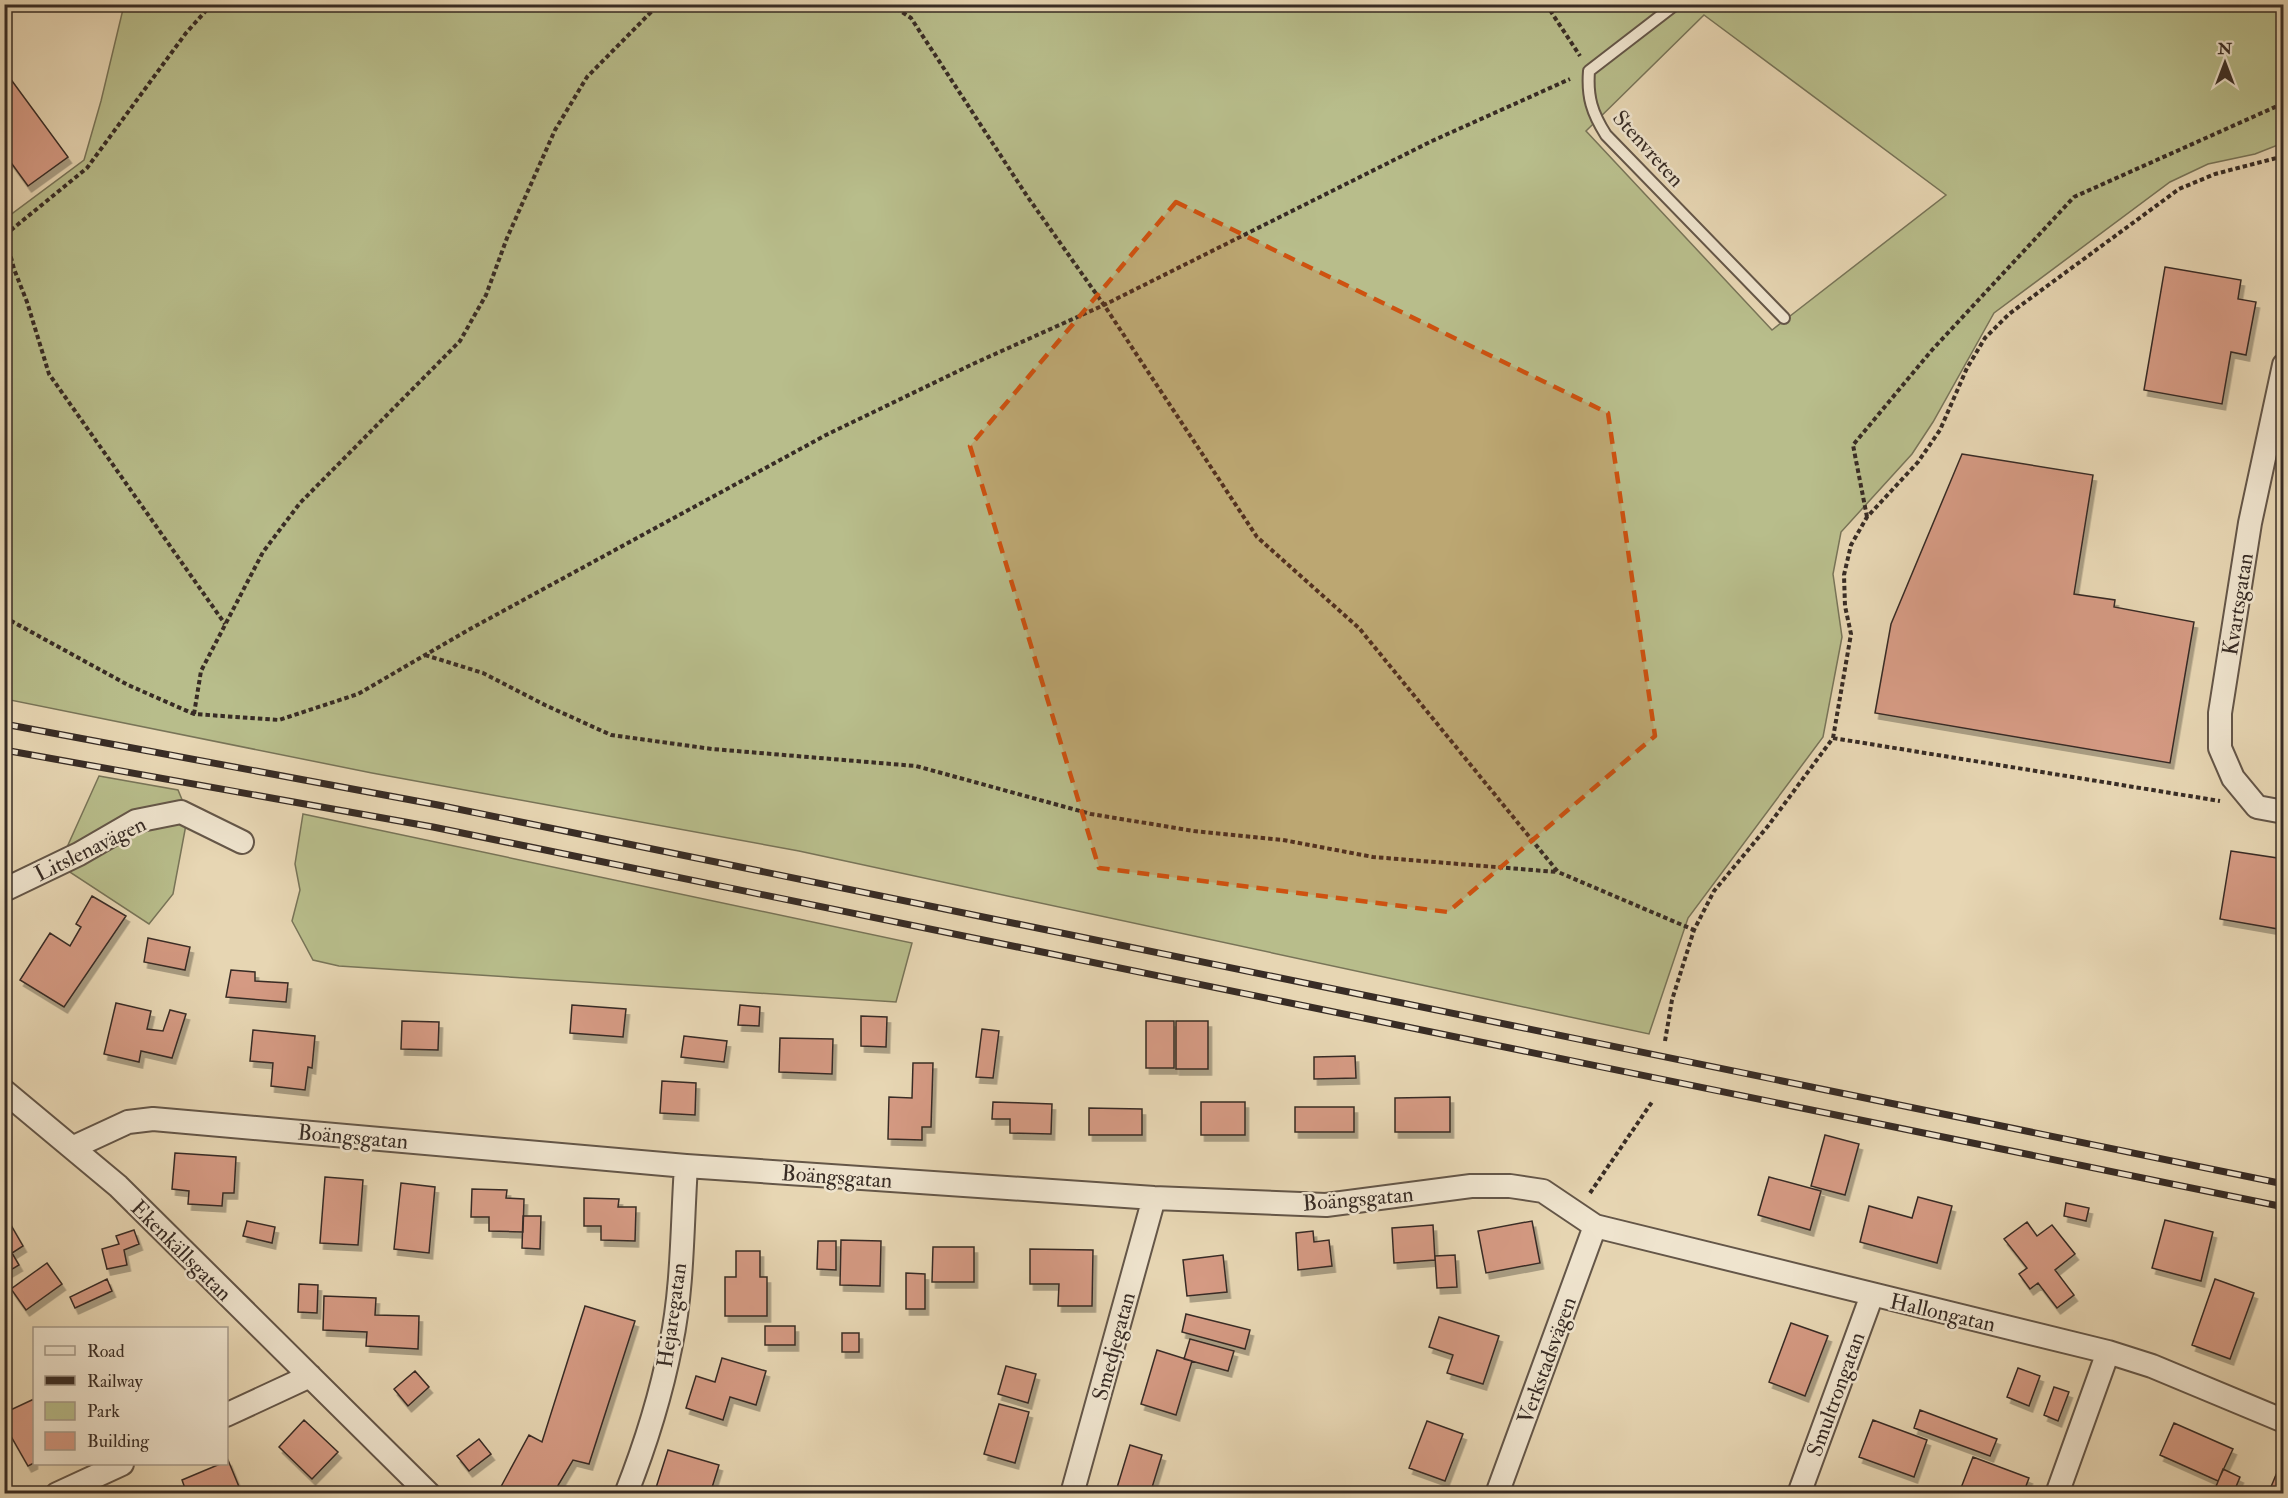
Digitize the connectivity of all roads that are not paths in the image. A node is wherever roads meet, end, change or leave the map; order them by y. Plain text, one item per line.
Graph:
1 (1676, 4) edge
2 (1784, 318) dead end
3 (2283, 365) edge
4 (2283, 813) edge
5 (242, 843) dead end
6 (4, 890) edge
7 (4, 1091) edge
8 (74, 1147) junction
9 (686, 1166) junction
10 (1154, 1198) junction
11 (1595, 1226) junction
12 (1872, 1295) junction
13 (2108, 1352) junction
14 (310, 1376) junction
15 (228, 1414) edge
16 (2283, 1421) edge
17 (120, 1465) edge
18 (57, 1494) edge
19 (429, 1494) edge
20 (626, 1494) edge
21 (1072, 1494) edge
22 (1497, 1494) edge
23 (1799, 1494) edge
24 (2056, 1494) edge

1 - 2 lane, Stenvreten
3 - 4 street, Kvartsgatan
5 - 6 street, Litslenavägen
7 - 8 street, Ekenkällsgatan
8 - 9 street, Boängsgatan
8 - 14 street, Ekenkällsgatan
9 - 10 street, Boängsgatan
9 - 20 street, Hejaregatan
10 - 11 street, Boängsgatan
10 - 21 street, Smedjegatan
11 - 12 street, Hallongatan
11 - 22 street, Verkstadsvägen
12 - 13 street, Hallongatan
12 - 23 street, Smultrongatan
13 - 16 street, Hallongatan
13 - 24 street
14 - 15 street
14 - 19 street, Ekenkällsgatan
17 - 18 street

